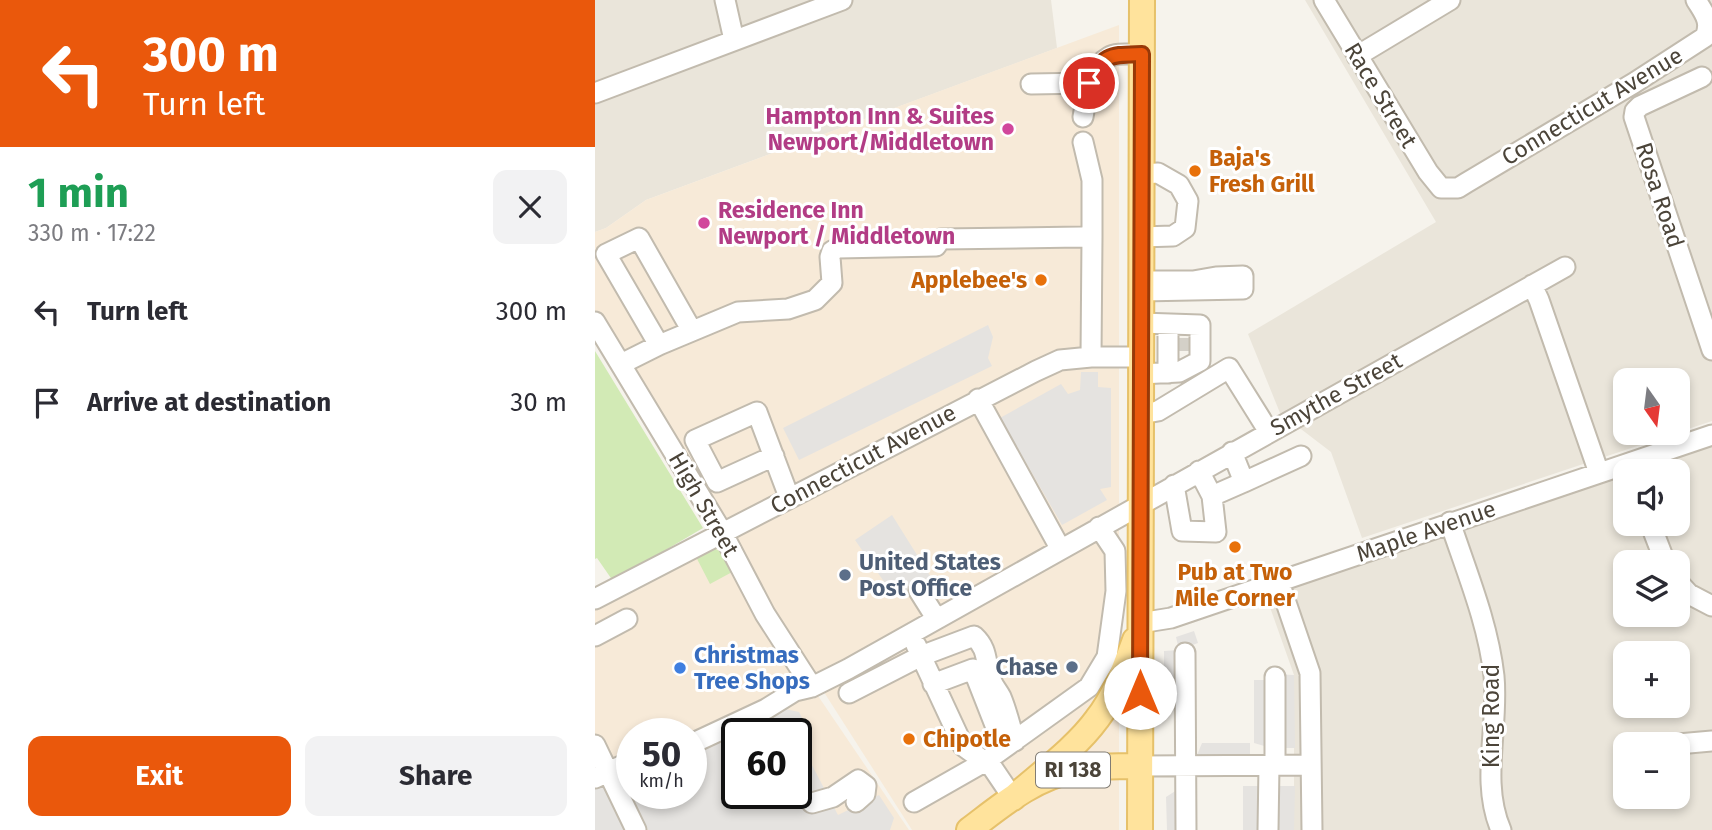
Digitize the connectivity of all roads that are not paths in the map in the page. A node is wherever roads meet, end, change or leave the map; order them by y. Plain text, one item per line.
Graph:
1 (725, 0) edge
2 (842, 0) edge
3 (1324, 0) edge
4 (1450, 0) edge
5 (1696, 0) edge
6 (1145, 3) edge
7 (734, 40) junction
8 (1142, 54) junction
9 (1357, 56) junction
10 (1702, 76) dead end
11 (1089, 83) junction
12 (1031, 84) dead end
13 (595, 93) edge
14 (1083, 117) dead end
15 (1083, 142) dead end
16 (1142, 174) junction
17 (1441, 188) joint
18 (1092, 237) junction
19 (1142, 237) junction
20 (1565, 267) dead end
21 (1532, 285) junction
22 (595, 322) edge
23 (1141, 323) junction
24 (692, 331) junction
25 (659, 345) junction
26 (1712, 350) edge
27 (1091, 357) junction
28 (621, 364) junction
29 (1141, 366) junction
30 (978, 399) junction
31 (1141, 414) junction
32 (1269, 432) junction
33 (1712, 435) edge
34 (1232, 452) junction
35 (774, 456) dead end
36 (1301, 456) dead end
37 (1651, 459) edge
38 (1613, 470) edge
39 (1199, 471) junction
40 (1599, 473) junction
41 (1244, 482) junction
42 (1210, 493) junction
43 (1176, 495) junction
44 (789, 497) junction
45 (1141, 505) junction
46 (1450, 523) junction
47 (1099, 527) junction
48 (722, 532) junction
49 (1060, 548) junction
50 (1279, 582) junction
51 (919, 591) dead end
52 (1690, 594) edge
53 (595, 599) edge
54 (1712, 606) edge
55 (936, 618) junction
56 (627, 619) dead end
57 (1140, 623) junction
58 (912, 632) junction
59 (595, 636) edge
60 (1185, 653) dead end
61 (921, 656) junction
62 (1275, 677) dead end
63 (933, 684) junction
64 (812, 688) junction
65 (849, 692) dead end
66 (707, 737) edge
67 (1712, 741) edge
68 (1690, 743) edge
69 (595, 745) edge
70 (1009, 745) junction
71 (986, 761) junction
72 (1311, 765) junction
73 (1140, 766) junction
74 (1186, 766) junction
75 (1272, 766) junction
76 (602, 775) edge
77 (1013, 798) junction
78 (856, 802) dead end
79 (914, 802) dead end
80 (812, 803) dead end
81 (636, 830) edge
82 (969, 830) edge
83 (1140, 830) edge
84 (1186, 830) edge
85 (1268, 830) edge
86 (1312, 830) edge
87 (1501, 830) edge

1 - 7 street
2 - 7 street
3 - 9 street, Race Street
4 - 9 street
5 - 17 street, Connecticut Avenue
6 - 8 main road
7 - 13 street
8 - 11 street
8 - 16 main road
9 - 17 street, Race Street
10 - 26 street, Rosa Road
11 - 12 street
11 - 14 street
15 - 18 street
16 - 19 main road
16 - 19 street
18 - 24 street
18 - 27 street
19 - 23 main road
20 - 21 street, Smythe Street
21 - 32 street, Smythe Street
21 - 40 street
22 - 28 street, High Street
23 - 29 main road
23 - 29 street, Connecticut Avenue
24 - 25 street
24 - 25 street
25 - 28 street
27 - 29 street, Connecticut Avenue
27 - 30 street, Connecticut Avenue
28 - 48 street, High Street
29 - 31 main road
30 - 44 street, Connecticut Avenue
30 - 49 street
31 - 32 street
31 - 45 main road
32 - 34 street, Smythe Street
33 - 37 street, Maple Avenue
34 - 39 street, Smythe Street
34 - 41 street
35 - 44 street
36 - 41 street
38 - 40 street, Maple Avenue
39 - 42 street
39 - 43 street, Smythe Street
40 - 46 street, Maple Avenue
41 - 42 street
42 - 43 street
42 - 43 street
43 - 45 street, Smythe Street
44 - 48 street, Connecticut Avenue
45 - 47 street, Smythe Street
45 - 57 main road
46 - 50 street, Maple Avenue
46 - 87 street, King Road
47 - 49 street, Smythe Street
47 - 70 street
48 - 53 street, Connecticut Avenue
48 - 64 street, High Street
49 - 55 street, Smythe Street
50 - 57 street, Maple Avenue
50 - 72 street
51 - 55 street
52 - 54 street
55 - 58 street, Smythe Street
56 - 59 street
57 - 73 main road
57 - 77 main road
58 - 61 street
58 - 64 street, Smythe Street
60 - 74 street
61 - 63 street
61 - 65 street
61 - 70 street
62 - 75 street
63 - 70 street
63 - 71 street
64 - 66 street, Smythe Street
67 - 68 street
69 - 76 street
70 - 71 street
71 - 77 street
71 - 79 street
72 - 75 street
72 - 86 street
73 - 74 street
73 - 77 main road, RI 138
73 - 83 main road
74 - 75 street
74 - 84 street
75 - 85 street
76 - 81 street
77 - 82 main road, RI 138
78 - 80 street

